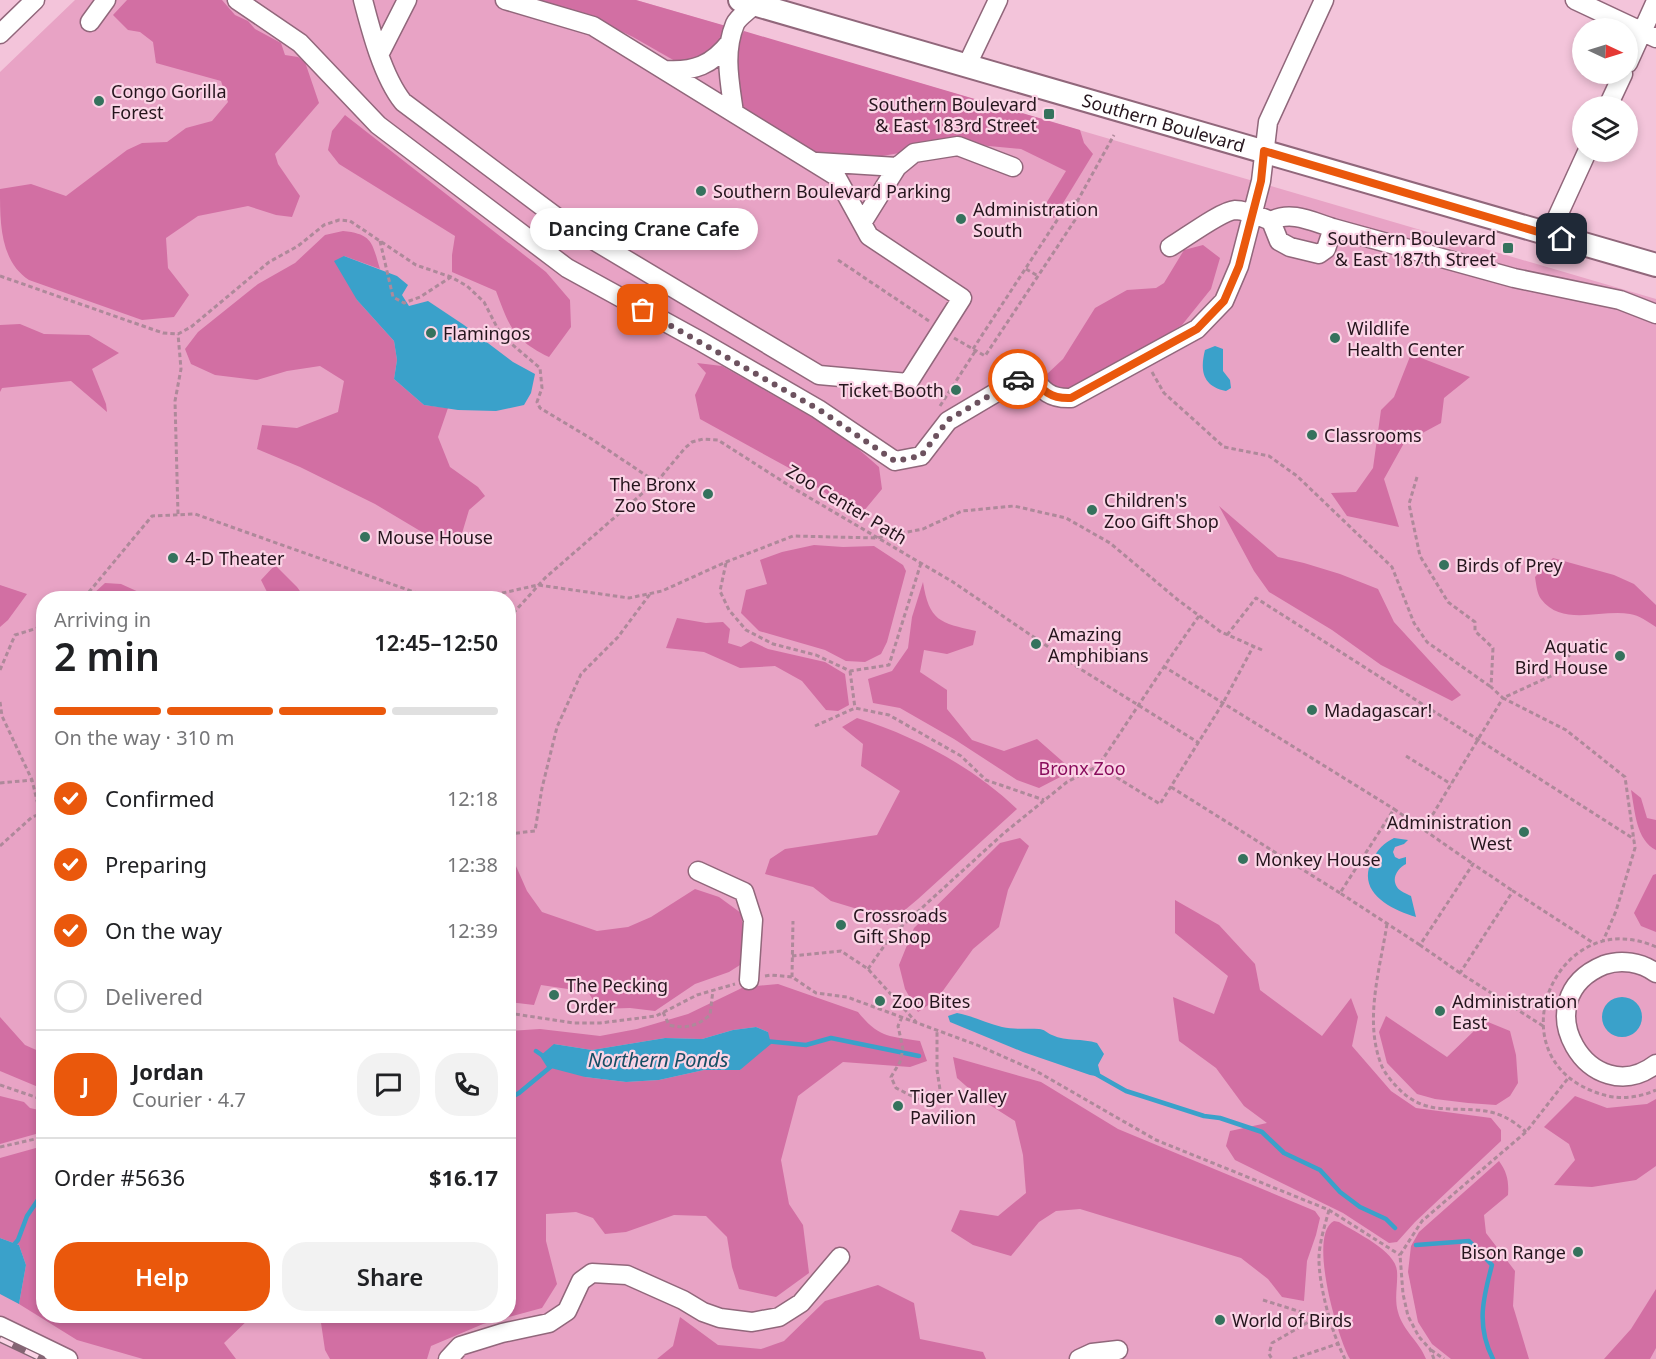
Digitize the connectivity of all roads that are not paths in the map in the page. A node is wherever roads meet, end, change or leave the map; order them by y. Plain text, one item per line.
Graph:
1 (35, 0) edge
2 (106, 0) edge
3 (237, 0) edge
4 (363, 0) edge
5 (505, 0) edge
6 (998, 0) edge
7 (1324, 0) edge
8 (1575, 0) edge
9 (750, 1) edge
10 (1656, 1) edge
11 (402, 4) edge
12 (90, 22) dead end
13 (0, 34) edge
14 (1649, 34) edge
15 (730, 42) junction
16 (1638, 49) edge
17 (380, 53) junction
18 (967, 65) junction
19 (665, 70) junction
20 (734, 113) junction
21 (1264, 151) junction
22 (812, 161) junction
23 (1582, 162) edge
24 (897, 167) junction
25 (1013, 167) dead end
26 (1252, 214) junction
27 (1271, 221) junction
28 (862, 223) junction
29 (1333, 228) junction
30 (1549, 235) junction
31 (1170, 247) dead end
32 (1656, 266) edge
33 (1656, 314) edge
34 (699, 871) dead end
35 (1656, 973) edge
36 (749, 980) road end
37 (1656, 1064) edge
38 (840, 1257) dead end
39 (0, 1326) edge
40 (1118, 1350) dead end
41 (68, 1359) edge
42 (447, 1359) edge
43 (1079, 1359) edge

1 - 13 street
2 - 12 street
3 - 26 street
4 - 17 street
5 - 19 street
6 - 18 street
7 - 21 street
8 - 14 street
9 - 15 street
9 - 18 main road, Southern Boulevard
10 - 14 street
11 - 17 street
14 - 16 street
15 - 19 street
15 - 20 street
17 - 28 street
18 - 21 main road, Southern Boulevard
19 - 20 street
20 - 22 street
21 - 26 street
21 - 30 main road, Southern Boulevard
22 - 24 street
22 - 28 street
23 - 30 street
24 - 25 street
24 - 28 street
26 - 27 street
26 - 31 street
27 - 29 street
27 - 29 street
29 - 33 street
30 - 32 main road, Southern Boulevard
34 - 36 street
35 - 37 street
38 - 42 street
39 - 41 street
40 - 43 street

